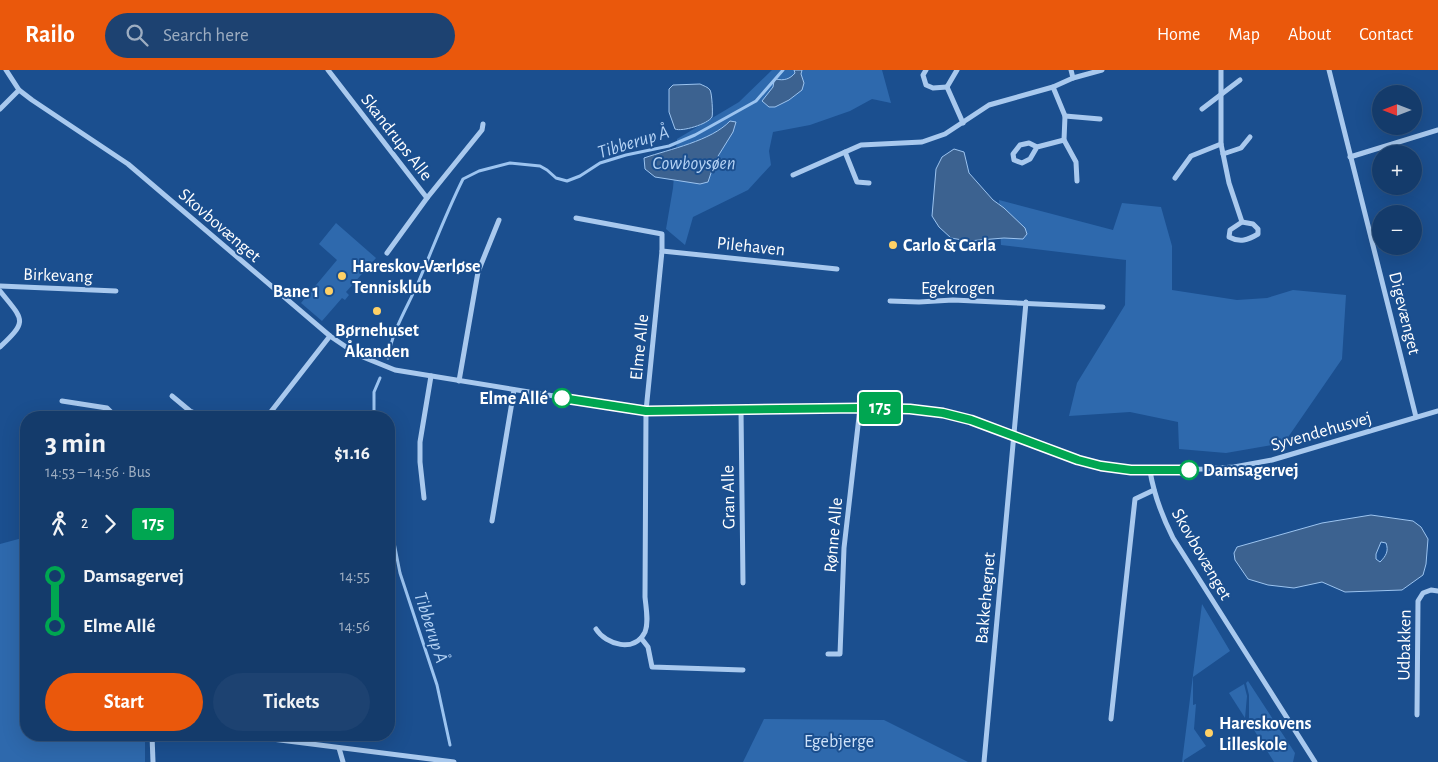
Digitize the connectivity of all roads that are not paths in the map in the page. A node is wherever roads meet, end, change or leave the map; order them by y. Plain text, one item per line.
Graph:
1 (6, 70) edge
2 (328, 70) edge
3 (926, 70) edge
4 (957, 70) edge
5 (1071, 70) edge
6 (1102, 70) edge
7 (1221, 70) edge
8 (1328, 70) edge
9 (1074, 78) junction
10 (1240, 80) dead end
11 (947, 87) junction
12 (1053, 87) junction
13 (19, 90) junction
14 (1221, 94) junction
15 (0, 109) edge
16 (1202, 109) dead end
17 (1065, 116) junction
18 (1100, 119) dead end
19 (963, 122) junction
20 (483, 124) dead end
21 (1438, 130) edge
22 (1250, 137) dead end
23 (1064, 140) junction
24 (1221, 144) junction
25 (1037, 147) junction
26 (845, 152) junction
27 (1223, 154) junction
28 (1350, 157) junction
29 (793, 175) dead end
30 (1175, 178) dead end
31 (1077, 180) dead end
32 (869, 183) dead end
33 (427, 198) junction
34 (576, 218) dead end
35 (499, 220) dead end
36 (1242, 222) junction
37 (662, 251) junction
38 (387, 253) dead end
39 (837, 269) dead end
40 (0, 286) edge
41 (0, 291) edge
42 (116, 291) dead end
43 (890, 301) dead end
44 (1026, 302) junction
45 (1103, 306) dead end
46 (330, 336) junction
47 (0, 348) edge
48 (431, 376) junction
49 (459, 381) junction
50 (514, 390) junction
51 (172, 396) dead end
52 (62, 401) dead end
53 (860, 408) junction
54 (741, 410) junction
55 (110, 411) edge
56 (190, 411) edge
57 (271, 411) edge
58 (646, 411) junction
59 (1438, 411) edge
60 (1416, 418) junction
61 (1013, 436) junction
62 (1150, 471) junction
63 (1154, 490) junction
64 (424, 498) dead end
65 (492, 521) dead end
66 (743, 583) dead end
67 (1438, 591) edge
68 (596, 629) dead end
69 (641, 638) junction
70 (828, 654) dead end
71 (743, 670) dead end
72 (1417, 715) dead end
73 (1111, 718) dead end
74 (152, 741) edge
75 (286, 741) edge
76 (339, 748) junction
77 (445, 761) edge
78 (153, 762) edge
79 (343, 762) edge
80 (454, 762) edge
81 (984, 762) edge
82 (1315, 762) edge

1 - 13 street, Skovbovænget
2 - 33 street, Skandrups Alle
3 - 11 street
4 - 11 street
5 - 9 street
6 - 9 street
7 - 14 street
8 - 28 street, Digevænget
9 - 12 street
10 - 14 street
11 - 19 street
12 - 17 street
12 - 19 street
13 - 15 street
13 - 46 street, Skovbovænget
14 - 16 street
14 - 24 street
17 - 18 street
17 - 23 street
19 - 26 street
20 - 33 street, Skandrups Alle
21 - 28 street
22 - 27 street
23 - 25 street
23 - 31 street
24 - 27 street
24 - 30 street
25 - 25 street
26 - 29 street
26 - 32 street
27 - 36 street
28 - 60 street, Digevænget
33 - 38 street, Skandrups Alle
34 - 37 street, Elme Alle
35 - 49 street
36 - 36 street
37 - 39 street, Pilehaven
37 - 58 street, Elme Alle
40 - 42 street, Birkevang
41 - 47 street, Birkevang
43 - 44 street, Egekrogen
44 - 45 street, Egekrogen
44 - 61 street
46 - 48 street, Skovbovænget
46 - 57 street
48 - 49 street, Skovbovænget
48 - 64 street
49 - 50 street, Skovbovænget
50 - 58 street, Skovbovænget
50 - 65 street
51 - 56 street
52 - 55 street
53 - 54 street, Skovbovænget
53 - 61 street, Skovbovænget
53 - 70 street, Rønne Alle
54 - 58 street, Skovbovænget
54 - 66 street, Gran Alle
58 - 69 street, Elme Alle
59 - 60 street, Syvendehusvej
60 - 62 street, Syvendehusvej
61 - 62 street, Skovbovænget
61 - 81 street, Bakkehegnet
62 - 63 street, Skovbovænget
63 - 73 street
63 - 82 street, Skovbovænget
67 - 72 street, Udbakken
68 - 69 street
69 - 71 street
74 - 78 street
75 - 76 street
76 - 77 street
76 - 79 street
77 - 80 street

